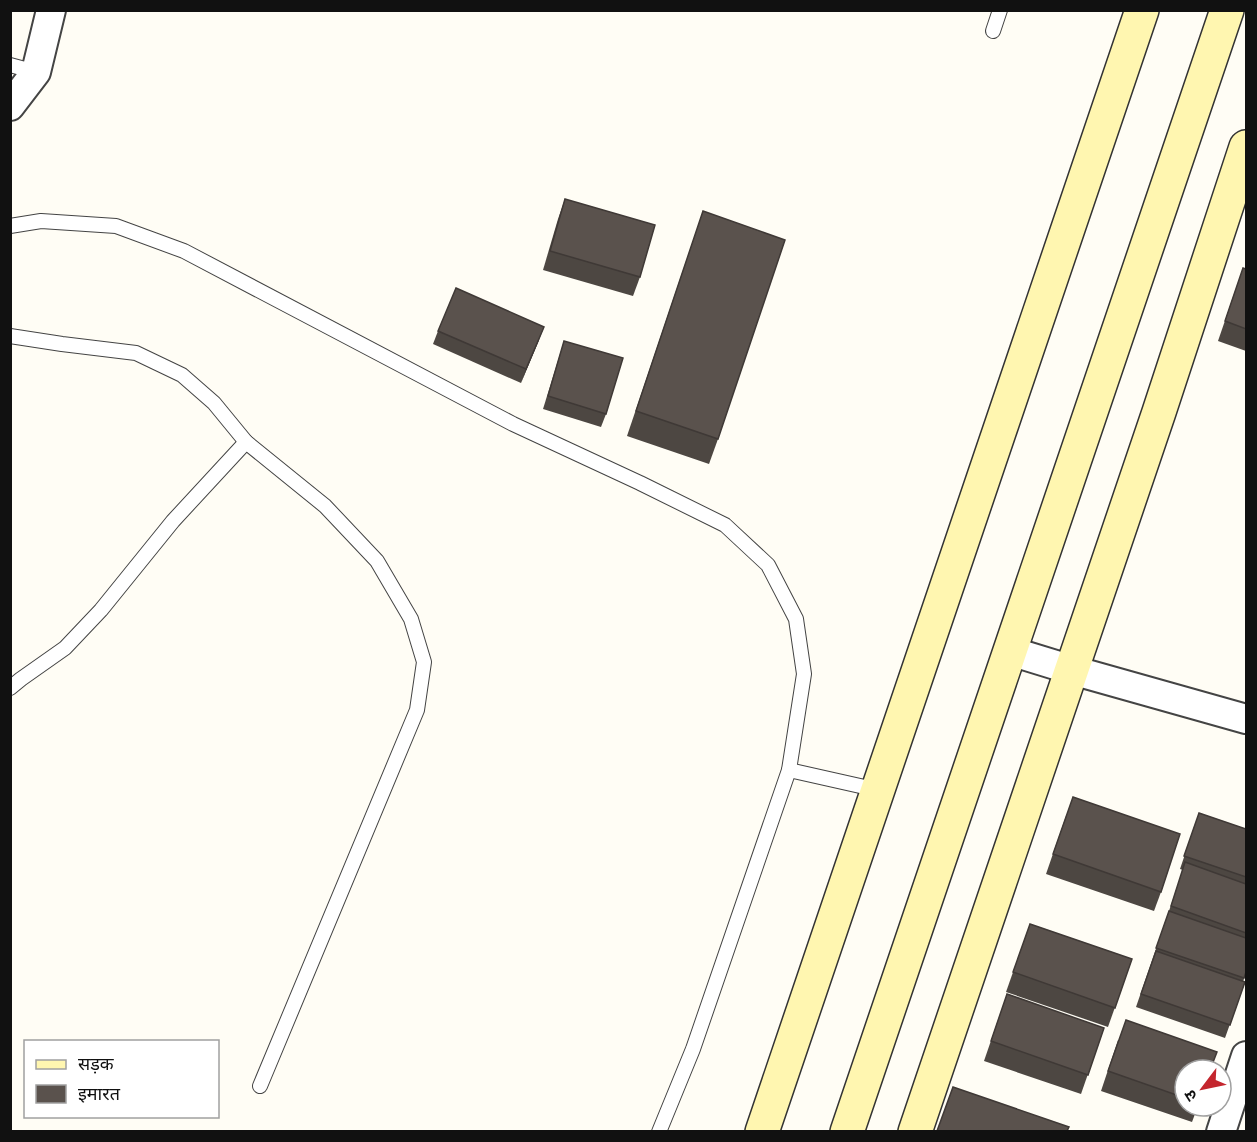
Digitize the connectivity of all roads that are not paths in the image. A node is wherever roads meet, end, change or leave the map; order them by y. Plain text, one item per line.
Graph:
1 (51, 10) edge
2 (1000, 10) edge
3 (1142, 10) edge
4 (1227, 10) edge
5 (993, 31) dead end
6 (23, 68) edge
7 (10, 106) edge
8 (1246, 147) edge
9 (10, 226) edge
10 (10, 336) edge
11 (246, 442) junction
12 (1010, 651) junction
13 (1071, 670) junction
14 (10, 688) edge
15 (1246, 719) edge
16 (789, 770) junction
17 (878, 790) junction
18 (1246, 1059) edge
19 (260, 1086) dead end
20 (659, 1131) edge
21 (762, 1131) edge
22 (847, 1131) edge
23 (915, 1131) edge
24 (1221, 1131) edge

1 - 6 street
2 - 5 lane
3 - 17 main road
4 - 12 main road
6 - 7 street
8 - 13 main road
9 - 16 lane
10 - 11 lane
11 - 14 lane
11 - 19 lane
12 - 13 street
12 - 22 main road
13 - 15 street
13 - 23 main road
16 - 17 lane
16 - 20 lane
17 - 21 main road
18 - 24 street

